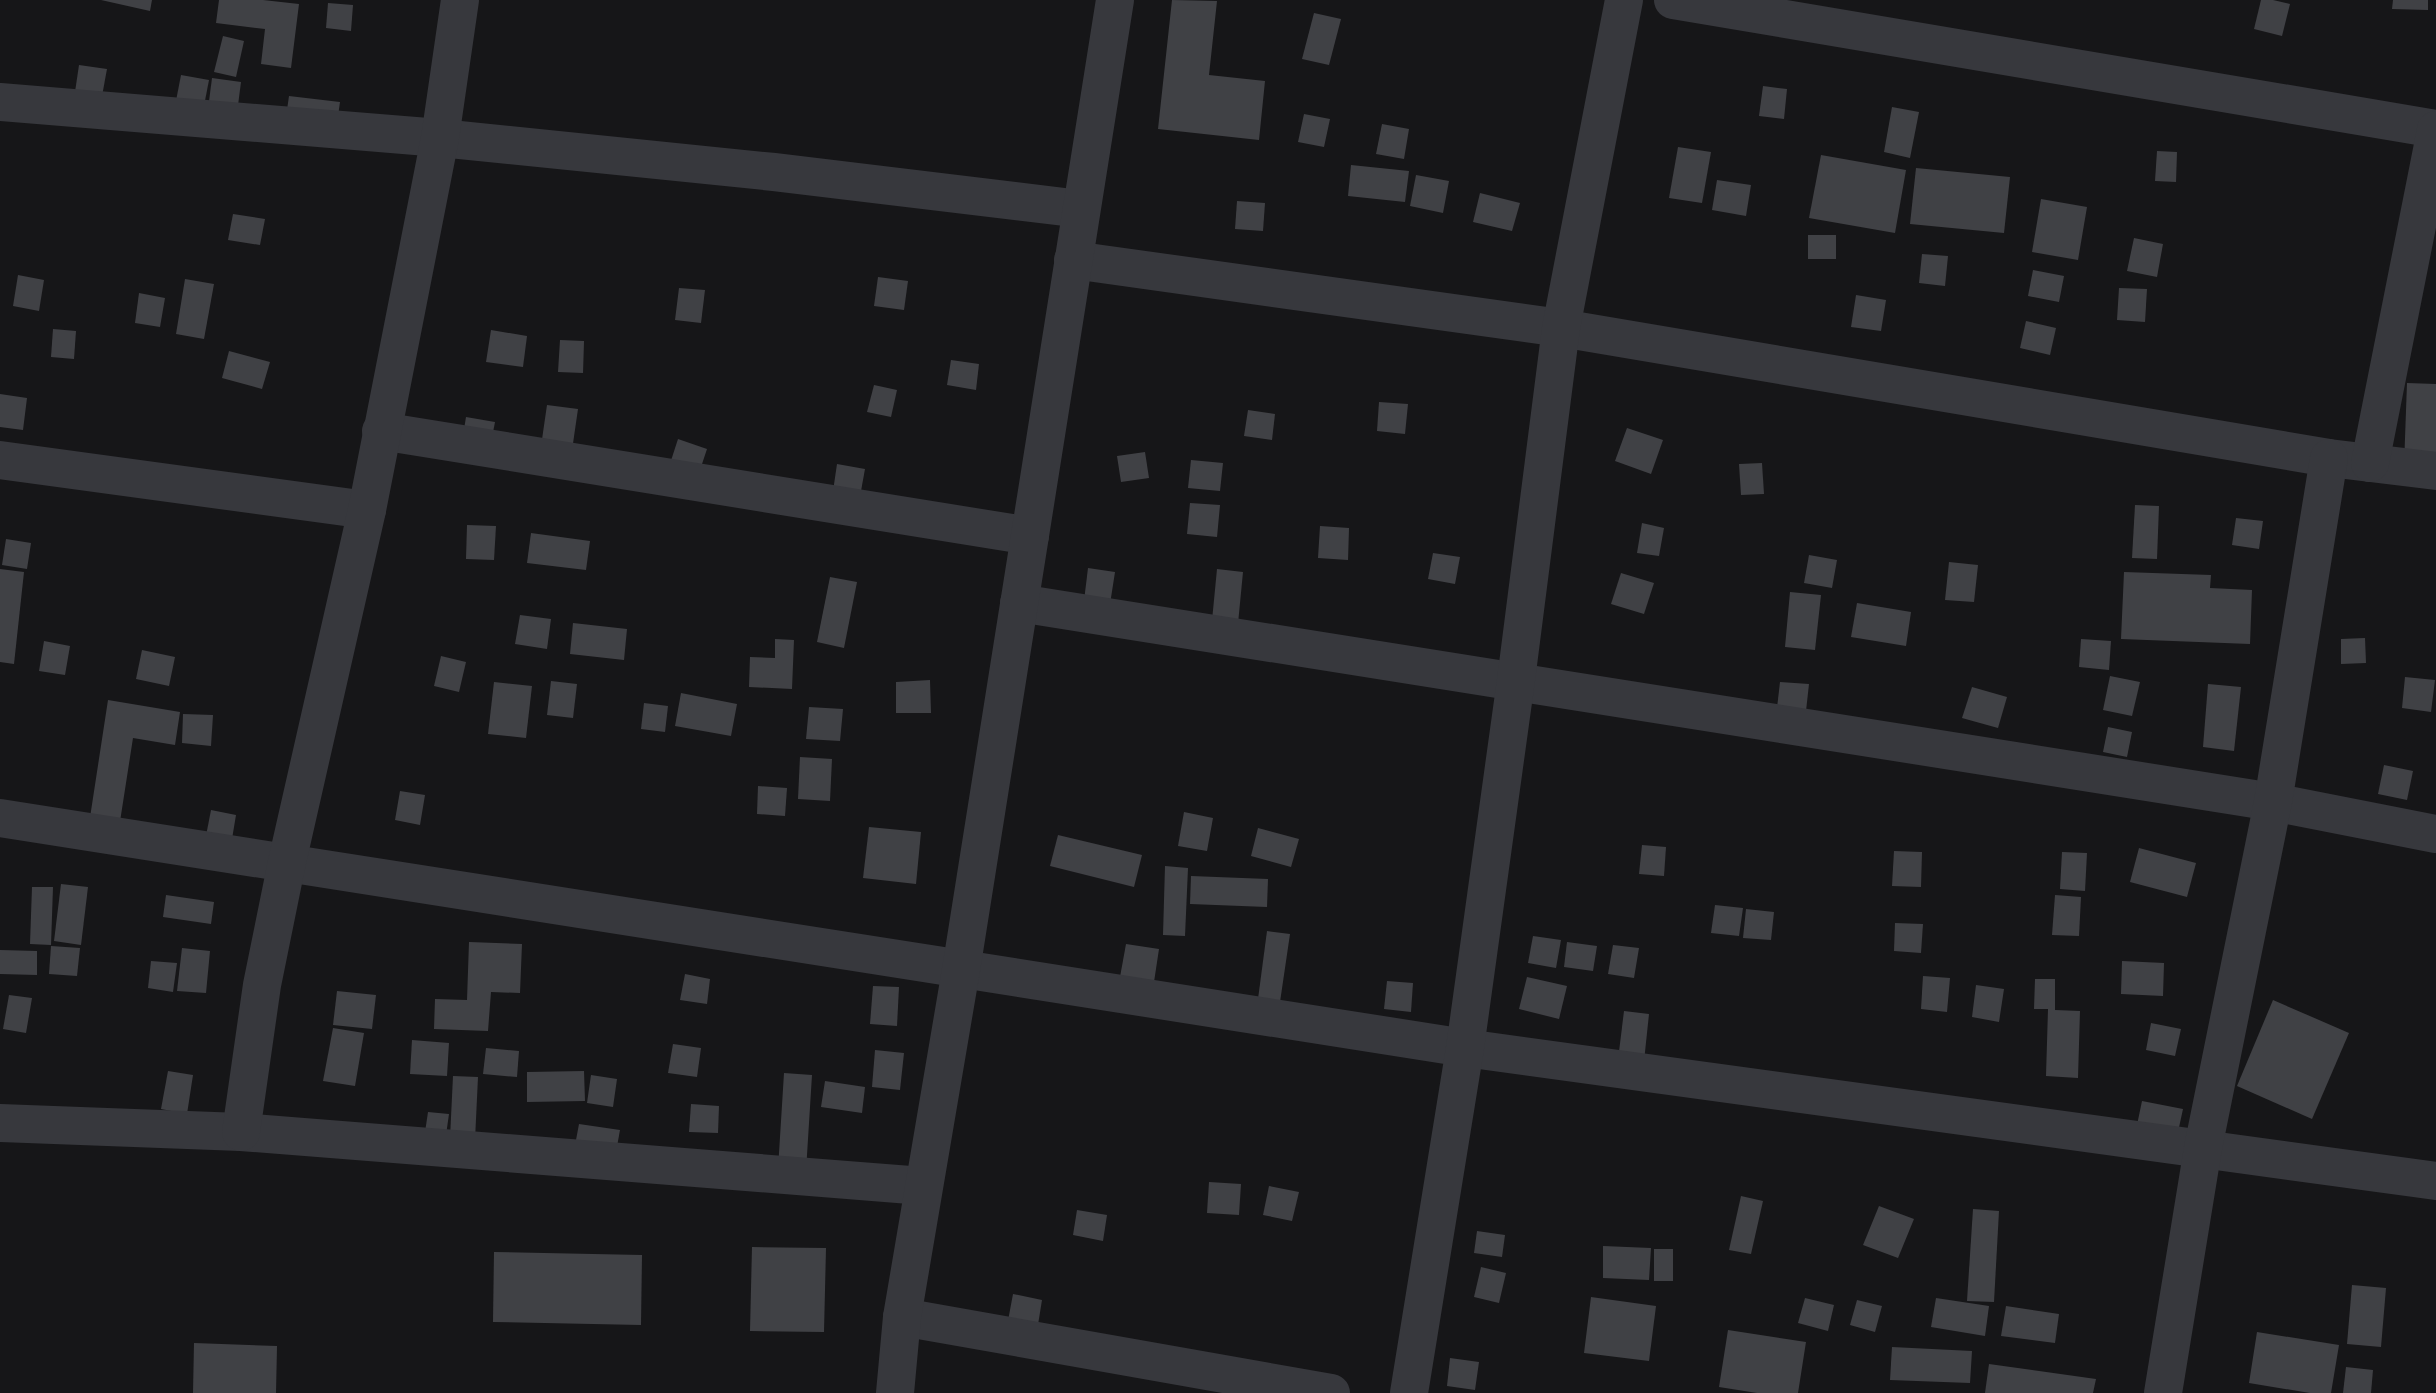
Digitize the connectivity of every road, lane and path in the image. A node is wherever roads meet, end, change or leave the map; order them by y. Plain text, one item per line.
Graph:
1 (460, 0) edge
2 (1115, 0) edge
3 (1625, 0) edge
4 (1673, 0) edge
5 (0, 102) edge
6 (2436, 129) edge
7 (440, 138) junction
8 (1081, 209) junction
9 (1073, 260) junction
10 (1561, 328) junction
11 (382, 431) junction
12 (2329, 458) junction
13 (0, 460) edge
14 (2370, 463) junction
15 (2436, 471) edge
16 (367, 510) junction
17 (1030, 536) junction
18 (1019, 603) junction
19 (1516, 680) junction
20 (2273, 802) junction
21 (0, 818) edge
22 (2436, 834) edge
23 (286, 862) junction
24 (961, 970) junction
25 (1465, 1048) junction
26 (0, 1123) edge
27 (241, 1132) junction
28 (2203, 1147) junction
29 (2436, 1181) edge
30 (923, 1186) junction
31 (902, 1317) junction
32 (895, 1393) edge
33 (1331, 1393) edge
34 (1409, 1393) edge
35 (2163, 1393) edge

1 - 7 street
2 - 8 street
3 - 10 street
4 - 6 street
5 - 7 street
6 - 14 street
7 - 8 street
7 - 11 street
8 - 9 street
9 - 10 street
9 - 17 street
10 - 12 street
10 - 19 street
11 - 16 street
11 - 17 street
12 - 14 street
12 - 20 street
13 - 16 street
14 - 15 street
16 - 23 street
17 - 18 street
18 - 19 street
18 - 24 street
19 - 20 street
19 - 25 street
20 - 22 street
20 - 28 street
21 - 23 street
23 - 24 street
23 - 27 street
24 - 25 street
24 - 30 street
25 - 28 street
25 - 34 street
26 - 27 street
27 - 30 street
28 - 29 street
28 - 35 street
30 - 31 street
31 - 32 street
31 - 33 street

